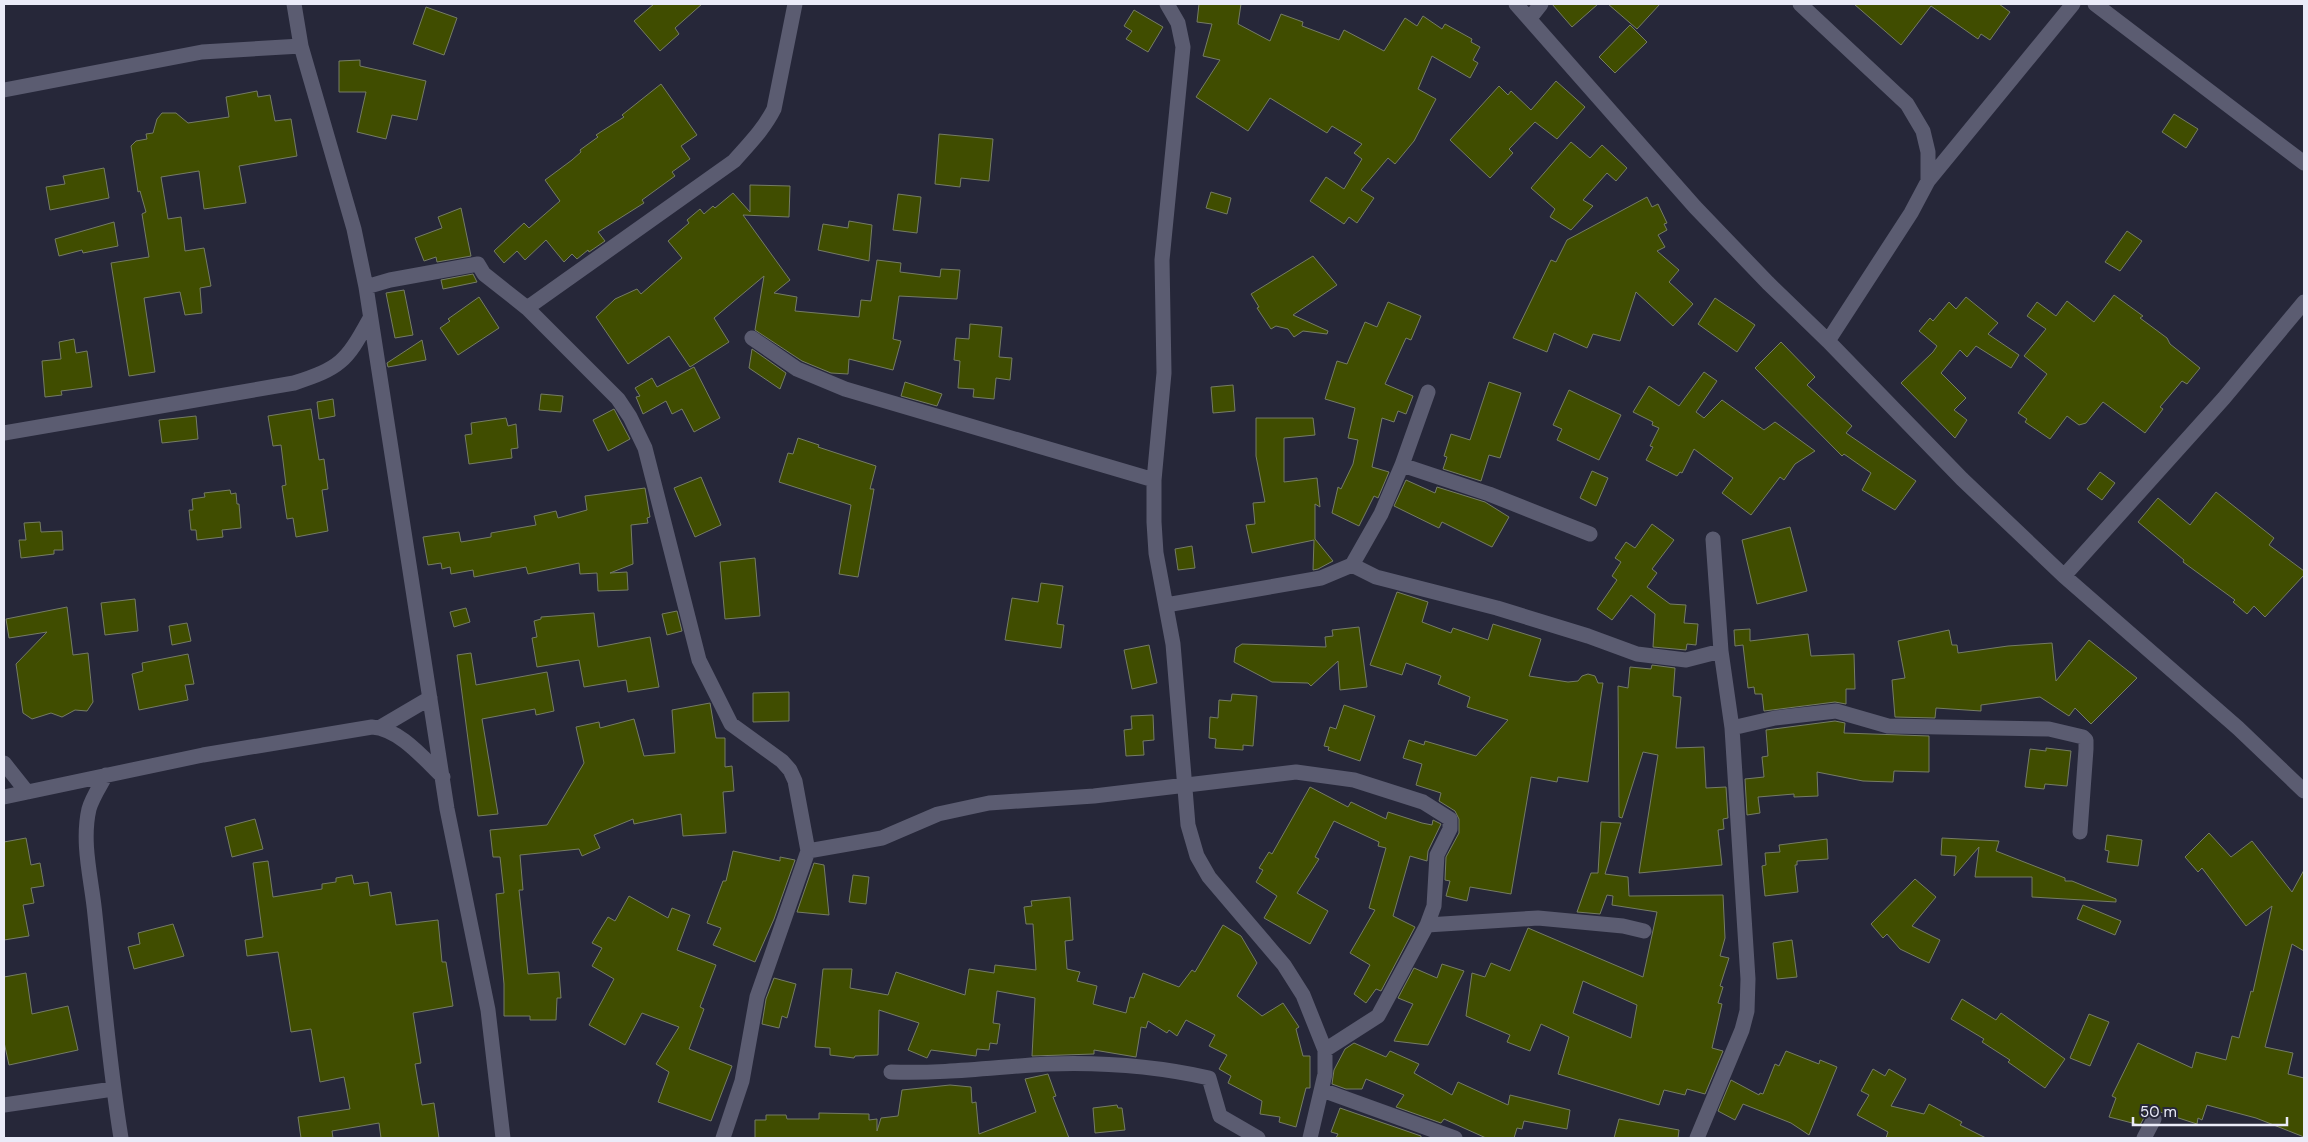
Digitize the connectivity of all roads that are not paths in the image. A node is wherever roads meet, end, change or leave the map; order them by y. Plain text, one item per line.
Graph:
1 (294, 4) edge
2 (794, 4) edge
3 (1167, 4) edge
4 (1516, 4) edge
5 (1541, 4) edge
6 (1800, 4) edge
7 (2073, 4) edge
8 (2095, 4) edge
9 (1530, 18) junction
10 (301, 46) junction
11 (4, 90) edge
12 (2304, 164) edge
13 (1928, 181) junction
14 (366, 287) junction
15 (2304, 302) edge
16 (527, 308) junction
17 (369, 320) junction
18 (752, 338) dead end
19 (1828, 341) junction
20 (1428, 392) dead end
21 (4, 433) edge
22 (1402, 465) junction
23 (1154, 480) junction
24 (1590, 534) dead end
25 (1713, 539) dead end
26 (1352, 565) junction
27 (2064, 576) junction
28 (1166, 605) junction
29 (1721, 651) junction
30 (430, 698) junction
31 (379, 728) junction
32 (1732, 728) junction
33 (4, 763) edge
34 (106, 775) junction
35 (443, 777) junction
36 (1185, 786) junction
37 (2304, 791) edge
38 (27, 792) junction
39 (4, 797) edge
40 (2080, 832) dead end
41 (808, 851) junction
42 (1427, 925) junction
43 (1644, 931) dead end
44 (1325, 1050) junction
45 (891, 1072) dead end
46 (113, 1089) junction
47 (1322, 1090) junction
48 (4, 1105) edge
49 (2154, 1119) dead end
50 (121, 1138) edge
51 (503, 1138) edge
52 (723, 1138) edge
53 (1258, 1138) edge
54 (1310, 1138) edge
55 (1455, 1138) edge
56 (1697, 1138) edge
57 (2144, 1138) edge

1 - 10 street
2 - 16 street
3 - 23 street
4 - 9 street
5 - 9 street
6 - 13 street
7 - 13 street
8 - 12 street
9 - 19 street
10 - 11 street
10 - 14 street
13 - 19 street
14 - 16 street
14 - 17 street
15 - 27 street
16 - 41 street
17 - 21 street
17 - 30 street
18 - 23 street
19 - 27 street
20 - 22 street
22 - 24 street
22 - 26 street
23 - 28 street
25 - 29 street
26 - 28 street
26 - 29 street
27 - 37 street
28 - 36 street
29 - 32 street
30 - 31 street
30 - 35 street
31 - 34 street
31 - 35 street
32 - 40 street
32 - 56 street
33 - 38 street
34 - 38 street
34 - 46 street
35 - 51 street
36 - 41 street
36 - 42 street
36 - 44 street
38 - 39 street
41 - 52 street
42 - 43 street
42 - 44 street
44 - 47 street
45 - 53 street
46 - 48 street
46 - 50 street
47 - 54 street
47 - 55 street
49 - 57 street

